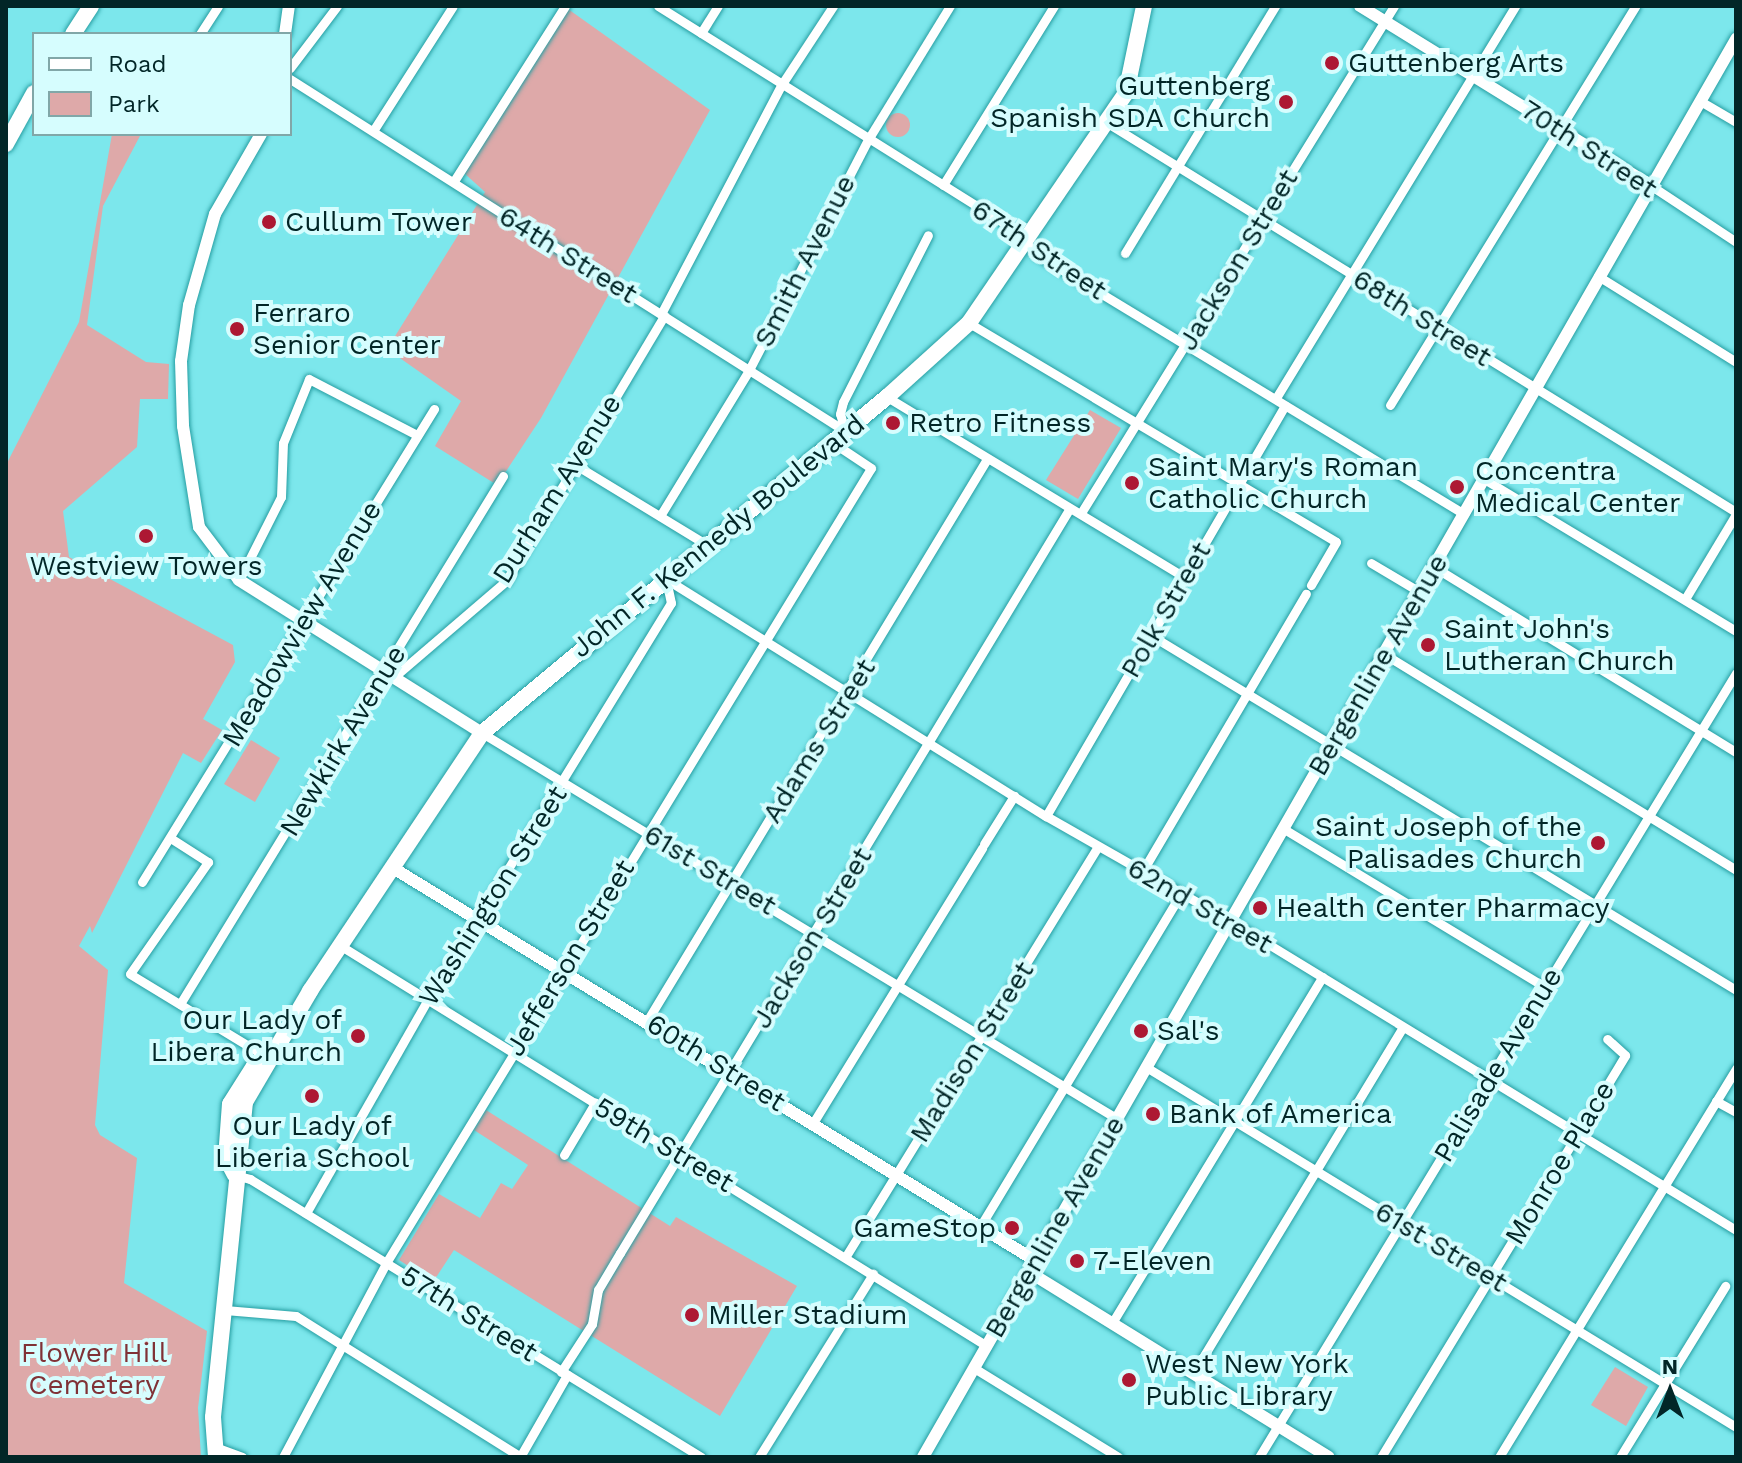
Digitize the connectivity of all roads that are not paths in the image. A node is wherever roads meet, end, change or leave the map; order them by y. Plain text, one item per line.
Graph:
1 (91, 6) edge
2 (218, 6) edge
3 (289, 6) edge
4 (337, 6) edge
5 (453, 6) edge
6 (565, 6) edge
7 (658, 6) edge
8 (718, 6) edge
9 (833, 6) edge
10 (950, 6) edge
11 (1054, 6) edge
12 (1144, 6) edge
13 (1275, 6) edge
14 (1360, 6) edge
15 (1394, 6) edge
16 (1515, 6) edge
17 (1635, 6) edge
18 (1385, 22) junction
19 (74, 32) edge
20 (201, 32) edge
21 (285, 32) edge
22 (701, 33) junction
23 (1736, 39) edge
24 (292, 65) edge
25 (1473, 76) junction
26 (292, 80) edge
27 (782, 84) junction
28 (32, 97) edge
29 (1700, 101) junction
30 (1736, 122) edge
31 (1109, 124) junction
32 (1560, 127) junction
33 (373, 131) junction
34 (260, 136) edge
35 (869, 138) junction
36 (6, 144) edge
37 (1177, 168) junction
38 (454, 181) junction
39 (943, 185) junction
40 (1650, 185) junction
41 (1262, 221) junction
42 (928, 235) dead end
43 (1026, 241) junction
44 (1736, 242) edge
45 (1125, 253) dead end
46 (1352, 275) junction
47 (1598, 276) junction
48 (663, 315) junction
49 (969, 323) junction
50 (1438, 327) junction
51 (1187, 345) junction
52 (1736, 362) edge
53 (749, 370) junction
54 (1535, 388) junction
55 (887, 397) junction
56 (1276, 398) junction
57 (1285, 405) junction
58 (1390, 405) dead end
59 (434, 409) dead end
60 (1136, 426) junction
61 (417, 435) junction
62 (839, 437) junction
63 (987, 459) junction
64 (574, 464) junction
65 (503, 476) dead end
66 (1484, 479) junction
67 (1238, 484) junction
68 (1070, 508) junction
69 (1081, 513) junction
70 (1736, 513) edge
71 (1464, 514) junction
72 (660, 516) junction
73 (707, 545) junction
74 (1371, 563) dead end
75 (1434, 567) junction
76 (1184, 577) junction
77 (666, 579) junction
78 (239, 580) junction
79 (1420, 592) junction
80 (1685, 599) junction
81 (303, 620) junction
82 (1736, 631) edge
83 (1152, 636) junction
84 (766, 641) junction
85 (1384, 654) junction
86 (1736, 673) edge
87 (389, 674) junction
88 (848, 692) junction
89 (1247, 692) junction
90 (1701, 731) junction
91 (482, 733) junction
92 (930, 744) junction
93 (1332, 744) junction
94 (1736, 752) edge
95 (563, 782) junction
96 (1014, 796) junction
97 (1046, 816) junction
98 (1649, 816) junction
99 (1284, 829) junction
100 (648, 832) junction
101 (172, 839) junction
102 (1098, 847) junction
103 (393, 868) junction
104 (1736, 870) edge
105 (1142, 872) junction
106 (142, 882) dead end
107 (730, 882) junction
108 (1180, 895) junction
109 (1596, 904) junction
110 (479, 919) junction
111 (1229, 922) junction
112 (814, 934) junction
113 (341, 946) junction
114 (563, 969) junction
115 (1322, 977) junction
116 (897, 986) junction
117 (1545, 987) junction
118 (1736, 990) edge
119 (427, 1001) junction
120 (180, 1004) junction
121 (647, 1021) junction
122 (1403, 1027) junction
123 (981, 1036) junction
124 (1607, 1039) dead end
125 (512, 1053) junction
126 (268, 1058) junction
127 (1146, 1067) junction
128 (1736, 1068) edge
129 (730, 1072) junction
130 (1489, 1081) junction
131 (1066, 1087) junction
132 (1716, 1101) junction
133 (595, 1103) junction
134 (1736, 1112) edge
135 (1116, 1118) junction
136 (1234, 1121) junction
137 (813, 1123) junction
138 (1577, 1134) junction
139 (564, 1155) dead end
140 (679, 1155) junction
141 (1317, 1172) junction
142 (235, 1175) junction
143 (896, 1175) junction
144 (1664, 1186) junction
145 (306, 1213) junction
146 (1402, 1224) junction
147 (981, 1225) junction
148 (1736, 1230) edge
149 (846, 1256) junction
150 (386, 1263) junction
151 (1033, 1267) junction
152 (873, 1274) junction
153 (1490, 1278) junction
154 (1725, 1286) dead end
155 (225, 1310) junction
156 (1112, 1323) junction
157 (1577, 1331) junction
158 (342, 1345) junction
159 (987, 1346) junction
160 (974, 1368) junction
161 (1194, 1372) junction
162 (564, 1374) junction
163 (1665, 1384) junction
164 (1279, 1426) junction
165 (1736, 1427) edge
166 (216, 1452) edge
167 (242, 1457) edge
168 (283, 1457) edge
169 (520, 1457) edge
170 (701, 1457) edge
171 (759, 1457) edge
172 (924, 1457) edge
173 (1118, 1457) edge
174 (1259, 1457) edge
175 (1328, 1457) edge
176 (1381, 1457) edge
177 (1499, 1457) edge
178 (1620, 1457) edge

1 - 19 main road
2 - 20 street
3 - 21 street
4 - 24 street
5 - 33 street
6 - 38 street
7 - 22 street, 67th Street
8 - 22 street
9 - 27 street, Durham Avenue
10 - 35 street, Smith Avenue
11 - 39 street
12 - 31 main road, John F. Kennedy Boulevard
13 - 37 street
14 - 18 street, 70th Street
15 - 18 street, Jackson Street
16 - 25 street
17 - 32 street
18 - 25 street, 70th Street
18 - 41 street, Jackson Street
22 - 27 street, 67th Street
23 - 29 street, Bergenline Avenue
25 - 32 street, 70th Street
25 - 46 street
26 - 33 street, 64th Street
27 - 35 street, 67th Street
27 - 48 street, Durham Avenue
28 - 36 main road
29 - 30 street
29 - 40 street, Bergenline Avenue
31 - 37 street, 68th Street
31 - 43 main road, John F. Kennedy Boulevard
32 - 40 street, 70th Street
32 - 50 street
33 - 38 street, 64th Street
34 - 78 street
35 - 39 street, 67th Street
35 - 53 street, Smith Avenue
37 - 41 street, 68th Street
37 - 45 street
38 - 48 street, 64th Street
39 - 43 street, 67th Street
40 - 44 street, 70th Street
40 - 47 street, Bergenline Avenue
41 - 46 street, 68th Street
41 - 51 street, Jackson Street
42 - 62 street
43 - 49 main road, John F. Kennedy Boulevard
43 - 51 street, 67th Street
46 - 50 street, 68th Street
46 - 56 street
47 - 52 street
47 - 54 street, Bergenline Avenue
48 - 53 street, 64th Street
48 - 64 street, Durham Avenue
49 - 55 main road, John F. Kennedy Boulevard
49 - 60 street
50 - 54 street, 68th Street
50 - 58 street
51 - 56 street, 67th Street
51 - 60 street, Jackson Street
53 - 62 street, 64th Street
53 - 72 street, Smith Avenue
54 - 66 street, Bergenline Avenue
54 - 70 street, 68th Street
55 - 62 main road, John F. Kennedy Boulevard
55 - 63 street
56 - 57 street, 67th Street
57 - 67 street, Polk Street
57 - 71 street, 67th Street
59 - 61 street, Meadowview Avenue
60 - 67 street
60 - 69 street, Jackson Street
61 - 78 street
61 - 81 street, Meadowview Avenue
62 - 73 main road, John F. Kennedy Boulevard
62 - 84 street, Jefferson Street
63 - 68 street
63 - 88 street, Adams Street
64 - 72 street
64 - 87 street, Durham Avenue
65 - 87 street, Newkirk Avenue
66 - 71 street, Bergenline Avenue
66 - 80 street
67 - 76 street, Polk Street
67 - 89 street
68 - 69 street
68 - 92 street, Jackson Street
69 - 76 street
70 - 80 street
71 - 75 street, Bergenline Avenue
72 - 73 street
73 - 77 main road, John F. Kennedy Boulevard
74 - 79 street
75 - 79 street, Bergenline Avenue
75 - 90 street
76 - 83 street, Polk Street
77 - 84 street, 62nd Street
77 - 91 main road, John F. Kennedy Boulevard
77 - 95 street, Washington Street
78 - 81 street, 61st Street
79 - 85 street, Bergenline Avenue
80 - 82 street
81 - 87 street, 61st Street
81 - 101 street, Meadowview Avenue
83 - 89 street
83 - 97 street, Polk Street
84 - 88 street, 62nd Street
84 - 100 street, Jefferson Street
85 - 93 street, Bergenline Avenue
85 - 98 street
86 - 90 street, Palisade Avenue
87 - 91 street, 61st Street
87 - 120 street, Newkirk Avenue
88 - 92 street, 62nd Street
88 - 107 street, Adams Street
89 - 93 street
89 - 105 street
90 - 94 street
90 - 98 street, Palisade Avenue
91 - 95 street, 61st Street
91 - 103 main road, John F. Kennedy Boulevard
92 - 96 street, 62nd Street
92 - 112 street, Jackson Street
93 - 99 street, Bergenline Avenue
93 - 109 street
95 - 100 street, 61st Street
95 - 110 street, Washington Street
96 - 97 street, 62nd Street
96 - 116 street
97 - 102 street, 62nd Street
98 - 104 street
98 - 109 street, Palisade Avenue
99 - 111 street, Bergenline Avenue
99 - 117 street
100 - 107 street, 61st Street
100 - 114 street, Jefferson Street
101 - 106 street, Meadowview Avenue
101 - 120 street
102 - 105 street, 62nd Street
102 - 123 street, Madison Street
103 - 110 street, 60th Street
103 - 113 main road, John F. Kennedy Boulevard
105 - 108 street, 62nd Street
107 - 112 street, 61st Street
107 - 121 street, Adams Street
108 - 111 street, 62nd Street
108 - 131 street
109 - 117 street, Palisade Avenue
109 - 118 street
110 - 114 street, 60th Street
110 - 119 street, Washington Street
111 - 115 street, 62nd Street
111 - 127 street, Bergenline Avenue
112 - 116 street, 61st Street
112 - 129 street, Jackson Street
113 - 119 street, 59th Street
113 - 126 main road, John F. Kennedy Boulevard
114 - 121 street, 60th Street
114 - 125 street, Jefferson Street
115 - 122 street, 62nd Street
115 - 136 street
116 - 123 street, 61st Street
116 - 137 street
117 - 130 street, Palisade Avenue
119 - 125 street, 59th Street
119 - 145 street, Washington Street
120 - 126 street
121 - 129 street, 60th Street
122 - 130 street, 62nd Street
122 - 141 street
123 - 131 street, 61st Street
123 - 143 street, Madison Street
124 - 138 street, Monroe Place
125 - 133 street, 59th Street
125 - 150 street, Jefferson Street
126 - 142 main road, John F. Kennedy Boulevard
127 - 135 street, Bergenline Avenue
127 - 136 street, 61st Street
128 - 132 street
129 - 137 street, 60th Street
129 - 140 street, Jackson Street
130 - 138 street, 62nd Street
130 - 146 street, Palisade Avenue
131 - 135 street, 61st Street
131 - 147 street
132 - 134 street
132 - 144 street
133 - 139 street
133 - 140 street, 59th Street
135 - 151 street, Bergenline Avenue
136 - 141 street, 61st Street
136 - 156 street
137 - 143 street, 60th Street
138 - 144 street, 62nd Street
138 - 153 street, Monroe Place
140 - 149 street, 59th Street
140 - 162 street, Jackson Street
141 - 146 street, 61st Street
141 - 161 street
142 - 145 street, 57th Street
142 - 155 main road, John F. Kennedy Boulevard
143 - 147 street, 60th Street
143 - 149 street, Madison Street
144 - 148 street, 62nd Street
144 - 157 street
145 - 150 street, 57th Street
146 - 153 street, 61st Street
146 - 164 street, Palisade Avenue
147 - 151 street, 60th Street
149 - 152 street, 59th Street
150 - 158 street, Jefferson Street
150 - 162 street, 57th Street
151 - 156 street, 60th Street
151 - 159 street, Bergenline Avenue
152 - 159 street, 59th Street
152 - 171 street
153 - 157 street, 61st Street
153 - 176 street, Monroe Place
154 - 163 street
155 - 158 street
155 - 166 main road, John F. Kennedy Boulevard
156 - 161 street, 60th Street
157 - 163 street, 61st Street
157 - 177 street
158 - 168 street, Jefferson Street
158 - 169 street
159 - 160 street, Bergenline Avenue
160 - 172 street, Bergenline Avenue
160 - 173 street
161 - 164 street, 60th Street
162 - 169 street, Jackson Street
162 - 170 street, 57th Street
163 - 165 street, 61st Street
163 - 178 street
164 - 174 street, Palisade Avenue
164 - 175 street, 60th Street
166 - 167 street

